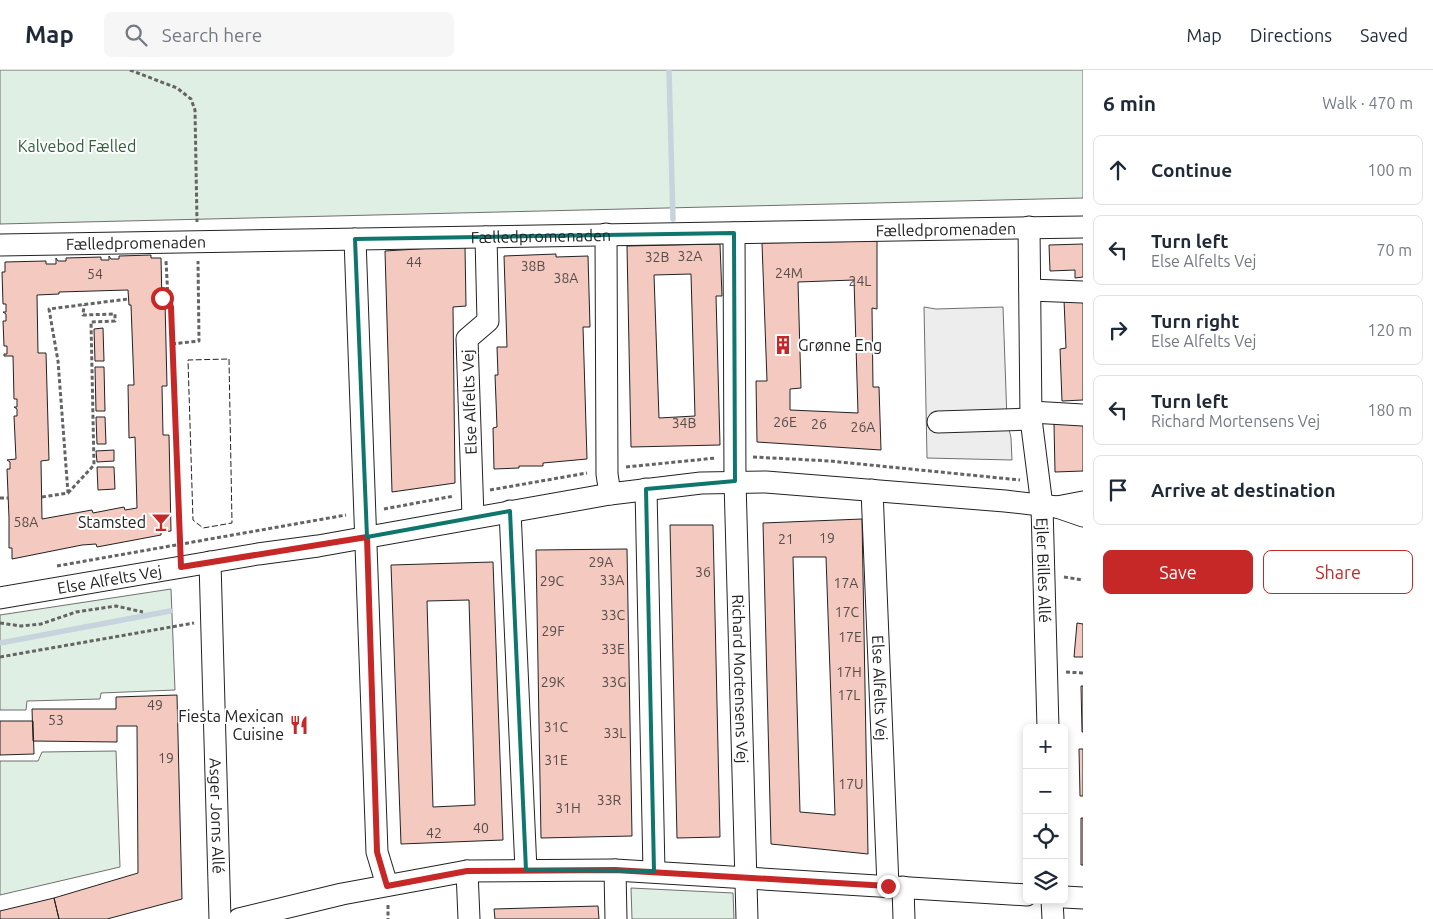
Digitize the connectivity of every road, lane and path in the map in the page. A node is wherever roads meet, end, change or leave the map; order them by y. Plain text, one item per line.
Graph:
1 (130, 70) edge
2 (1083, 226) edge
3 (1029, 227) junction
4 (734, 233) junction
5 (606, 234) junction
6 (486, 237) junction
7 (355, 239) junction
8 (197, 242) junction
9 (166, 243) junction
10 (0, 245) edge
11 (1030, 290) junction
12 (1083, 292) edge
13 (162, 298) dead end
14 (168, 298) junction
15 (128, 299) dead end
16 (84, 305) junction
17 (172, 344) junction
18 (1083, 414) edge
19 (1031, 416) junction
20 (938, 422) dead end
21 (735, 481) junction
22 (646, 488) junction
23 (872, 490) junction
24 (68, 493) junction
25 (610, 494) junction
26 (42, 496) dead end
27 (0, 498) edge
28 (8, 498) dead end
29 (1083, 502) edge
30 (1049, 507) junction
31 (510, 511) junction
32 (1083, 516) edge
33 (474, 517) junction
34 (367, 537) junction
35 (210, 562) junction
36 (181, 567) junction
37 (0, 598) edge
38 (143, 612) dead end
39 (212, 620) junction
40 (0, 623) edge
41 (0, 657) edge
42 (1048, 724) edge
43 (526, 870) junction
44 (615, 870) junction
45 (467, 871) junction
46 (654, 872) junction
47 (745, 876) junction
48 (387, 886) junction
49 (895, 886) junction
50 (1023, 894) edge
51 (1068, 897) edge
52 (1083, 898) edge
53 (1052, 904) edge
54 (220, 919) edge
55 (239, 919) edge
56 (469, 919) edge
57 (616, 919) edge
58 (747, 919) edge
59 (904, 919) edge
60 (1053, 919) edge

1 - 8 path
2 - 3 street, Fælledpromenaden
3 - 4 street, Fælledpromenaden
3 - 11 street, Ejler Billes Allé
4 - 5 street, Fælledpromenaden
4 - 21 street
5 - 6 street, Fælledpromenaden
5 - 25 street
6 - 7 street, Fælledpromenaden
6 - 33 street, Else Alfelts Vej
7 - 8 street, Fælledpromenaden
7 - 34 street
8 - 9 street, Fælledpromenaden
8 - 17 path
9 - 10 street, Fælledpromenaden
9 - 14 path
11 - 12 street
11 - 19 street, Ejler Billes Allé
13 - 14 path
14 - 17 path
15 - 16 path
16 - 24 path
16 - 24 path
17 - 36 path
18 - 19 street
19 - 20 street
19 - 30 street, Ejler Billes Allé
21 - 22 street, Else Alfelts Vej
21 - 23 street, Else Alfelts Vej
21 - 47 street, Richard Mortensens Vej
22 - 25 street, Else Alfelts Vej
22 - 46 street
23 - 30 street, Else Alfelts Vej
23 - 49 street, Else Alfelts Vej
24 - 26 path
25 - 31 street, Else Alfelts Vej
27 - 28 path
29 - 30 street, Else Alfelts Vej
30 - 32 street, Else Alfelts Vej
30 - 42 street, Ejler Billes Allé
31 - 33 street, Else Alfelts Vej
31 - 43 street
33 - 34 street, Else Alfelts Vej
34 - 35 street, Else Alfelts Vej
34 - 48 street
35 - 36 street, Else Alfelts Vej
35 - 39 street, Asger Jorns Allé
36 - 37 street, Else Alfelts Vej
38 - 40 path
39 - 41 path
39 - 54 street, Asger Jorns Allé
43 - 44 street
43 - 45 street
44 - 46 street
44 - 57 street
45 - 48 street
45 - 56 street
46 - 47 street
47 - 49 street
47 - 58 street, Richard Mortensens Vej
48 - 55 street
49 - 50 street
49 - 59 street, Else Alfelts Vej
51 - 52 street
53 - 60 street

